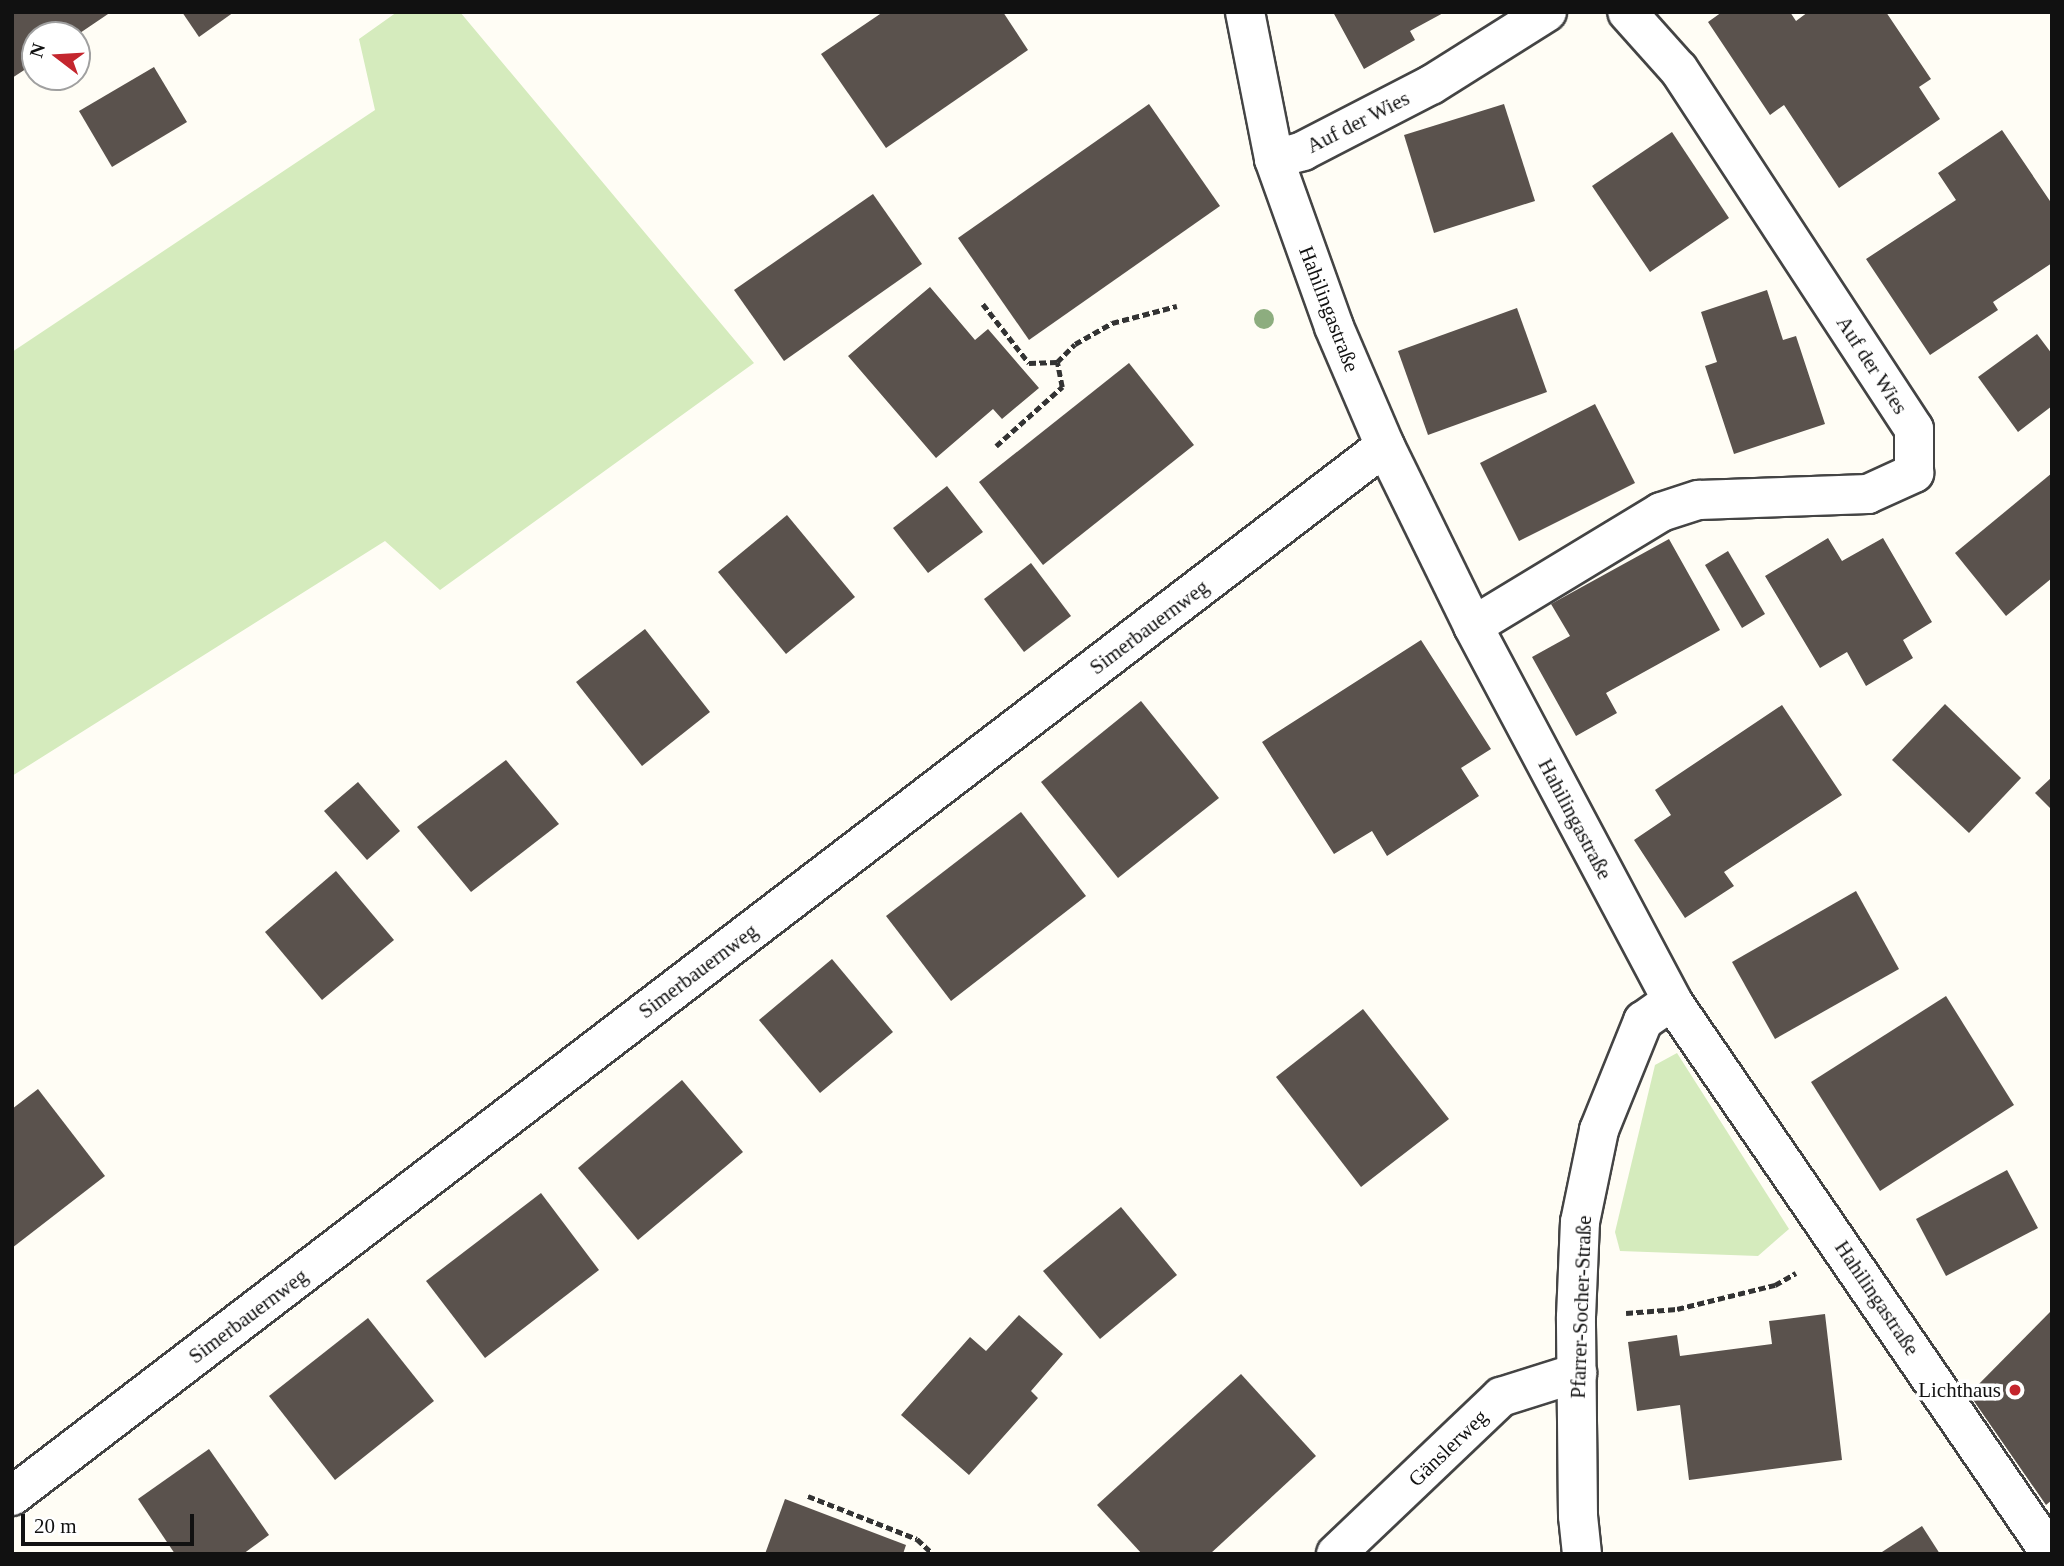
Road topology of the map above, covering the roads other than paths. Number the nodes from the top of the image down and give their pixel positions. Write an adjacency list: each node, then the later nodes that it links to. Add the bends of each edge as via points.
1 (1245, 12): 4 (street, Hahilingastraße)
2 (1547, 12): 4 (street, Auf der Wies, via 1431,85 1303,151)
3 (1627, 12): 6 (street, Auf der Wies, via 1678,69 1914,429 1914,473 1868,494 1699,500 1661,513)
4 (1274, 159): 5 (street, Hahilingastraße, via 1334,327)
5 (1385, 446): 6 (street, Hahilingastraße); 9 (street, Simerbauernweg)
6 (1474, 626): 7 (street, Hahilingastraße)
7 (1672, 1001): 8 (street, Pfarrer-Socher-Straße, via 1643,1021 1599,1130 1580,1222); 12 (street, Hahilingastraße)
8 (1577, 1373): 10 (street, Gänslerweg, via 1501,1397); 11 (street, Pfarrer-Socher-Straße)
9 (12, 1496)
10 (1336, 1554)
11 (1582, 1554)
12 (2050, 1554)

